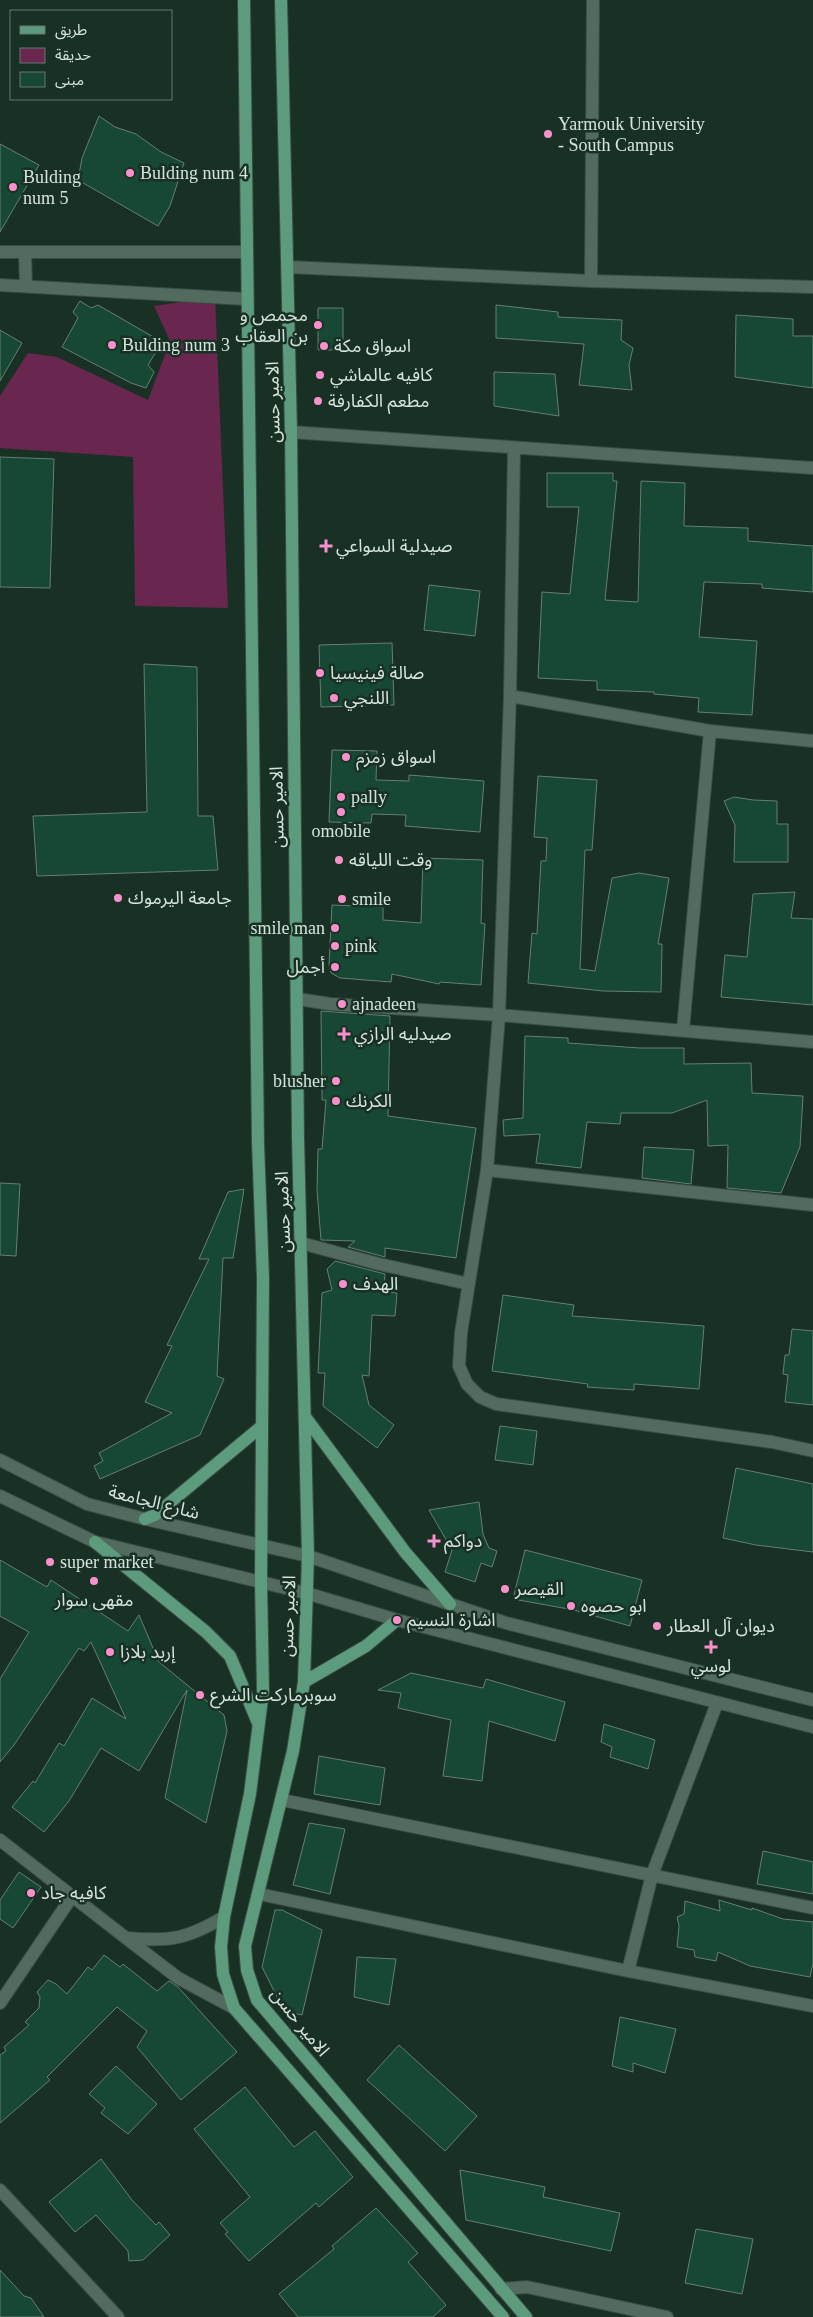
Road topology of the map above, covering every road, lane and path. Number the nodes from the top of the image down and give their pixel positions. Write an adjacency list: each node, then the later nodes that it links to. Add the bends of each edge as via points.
1 (244, 0): 5 (main road, الامير حسن)
2 (281, 0): 7 (main road, الامير حسن)
3 (593, 0): 8 (street)
4 (0, 252): 6 (street)
5 (246, 252): 6 (street); 12 (main road, الامير حسن)
6 (26, 253): 10 (street)
7 (288, 267): 8 (street); 13 (main road, الامير حسن)
8 (591, 281): 11 (street)
9 (0, 285): 10 (street)
10 (26, 286): 12 (street)
11 (813, 287)
12 (246, 299): 28 (main road, الامير حسن, via 258,1143 263,1278)
13 (291, 432): 14 (street); 19 (main road, الامير حسن)
14 (514, 448): 15 (street); 16 (street)
15 (813, 468)
16 (510, 696): 17 (street); 20 (street)
17 (710, 731): 18 (street); 21 (street)
18 (813, 740)
19 (298, 1000): 20 (street); 25 (main road, الامير حسن)
20 (499, 1015): 21 (street); 23 (street)
21 (683, 1030): 22 (street)
22 (813, 1042)
23 (487, 1170): 24 (street); 26 (street)
24 (813, 1205)
25 (301, 1243): 26 (street); 27 (main road, الامير حسن)
26 (469, 1284): 29 (street, via 459,1366 467,1384 480,1397 496,1404 772,1442)
27 (306, 1418): 35 (main road, الامير حسن); 38 (main road, via 404,1552)
28 (262, 1426): 32 (main road, via 155,1515); 34 (main road, الامير حسن)
29 (813, 1451)
30 (0, 1460): 32 (street, شارع الجامعة, via 88,1504)
31 (0, 1496): 33 (street)
32 (145, 1519): 34 (street, شارع الجامعة)
33 (95, 1542): 36 (street); 43 (main road, via 206,1632 230,1656)
34 (262, 1544): 35 (street, شارع الجامعة); 36 (main road, الامير حسن)
35 (308, 1556): 37 (main road, الامير حسن); 38 (street, شارع الجامعة)
36 (261, 1582): 37 (street); 43 (main road, الامير حسن, via 263,1691)
37 (306, 1594): 39 (street); 40 (main road, الامير حسن)
38 (450, 1604): 41 (street, شارع الجامعة, via 523,1628)
39 (397, 1620): 40 (main road, via 366,1646); 42 (street)
40 (304, 1682): 45 (main road, الامير حسن)
41 (813, 1700)
42 (717, 1703): 44 (street); 47 (street)
43 (260, 1727): 51 (main road, الامير حسن, via 250,1794)
44 (813, 1727)
45 (282, 1800): 47 (street); 48 (main road, الامير حسن)
46 (0, 1840): 49 (street)
47 (652, 1875): 50 (street); 53 (street)
48 (259, 1894): 53 (street); 58 (main road, الامير حسن, via 245,1946 247,1970 257,2000)
49 (73, 1895): 52 (street); 54 (street)
50 (813, 1908)
51 (224, 1916): 52 (street, via 201,1931 159,1941); 56 (main road, الامير حسن, via 221,1962)
52 (126, 1938): 56 (street, via 178,1978)
53 (628, 1971): 55 (street)
54 (0, 2003)
55 (813, 2006)
56 (234, 2008): 60 (main road, الامير حسن)
57 (0, 2190): 59 (street)
58 (501, 2289): 61 (main road, الامير حسن); 62 (street, via 527,2287)
59 (118, 2317)
60 (503, 2317)
61 (526, 2317)
62 (667, 2317)

